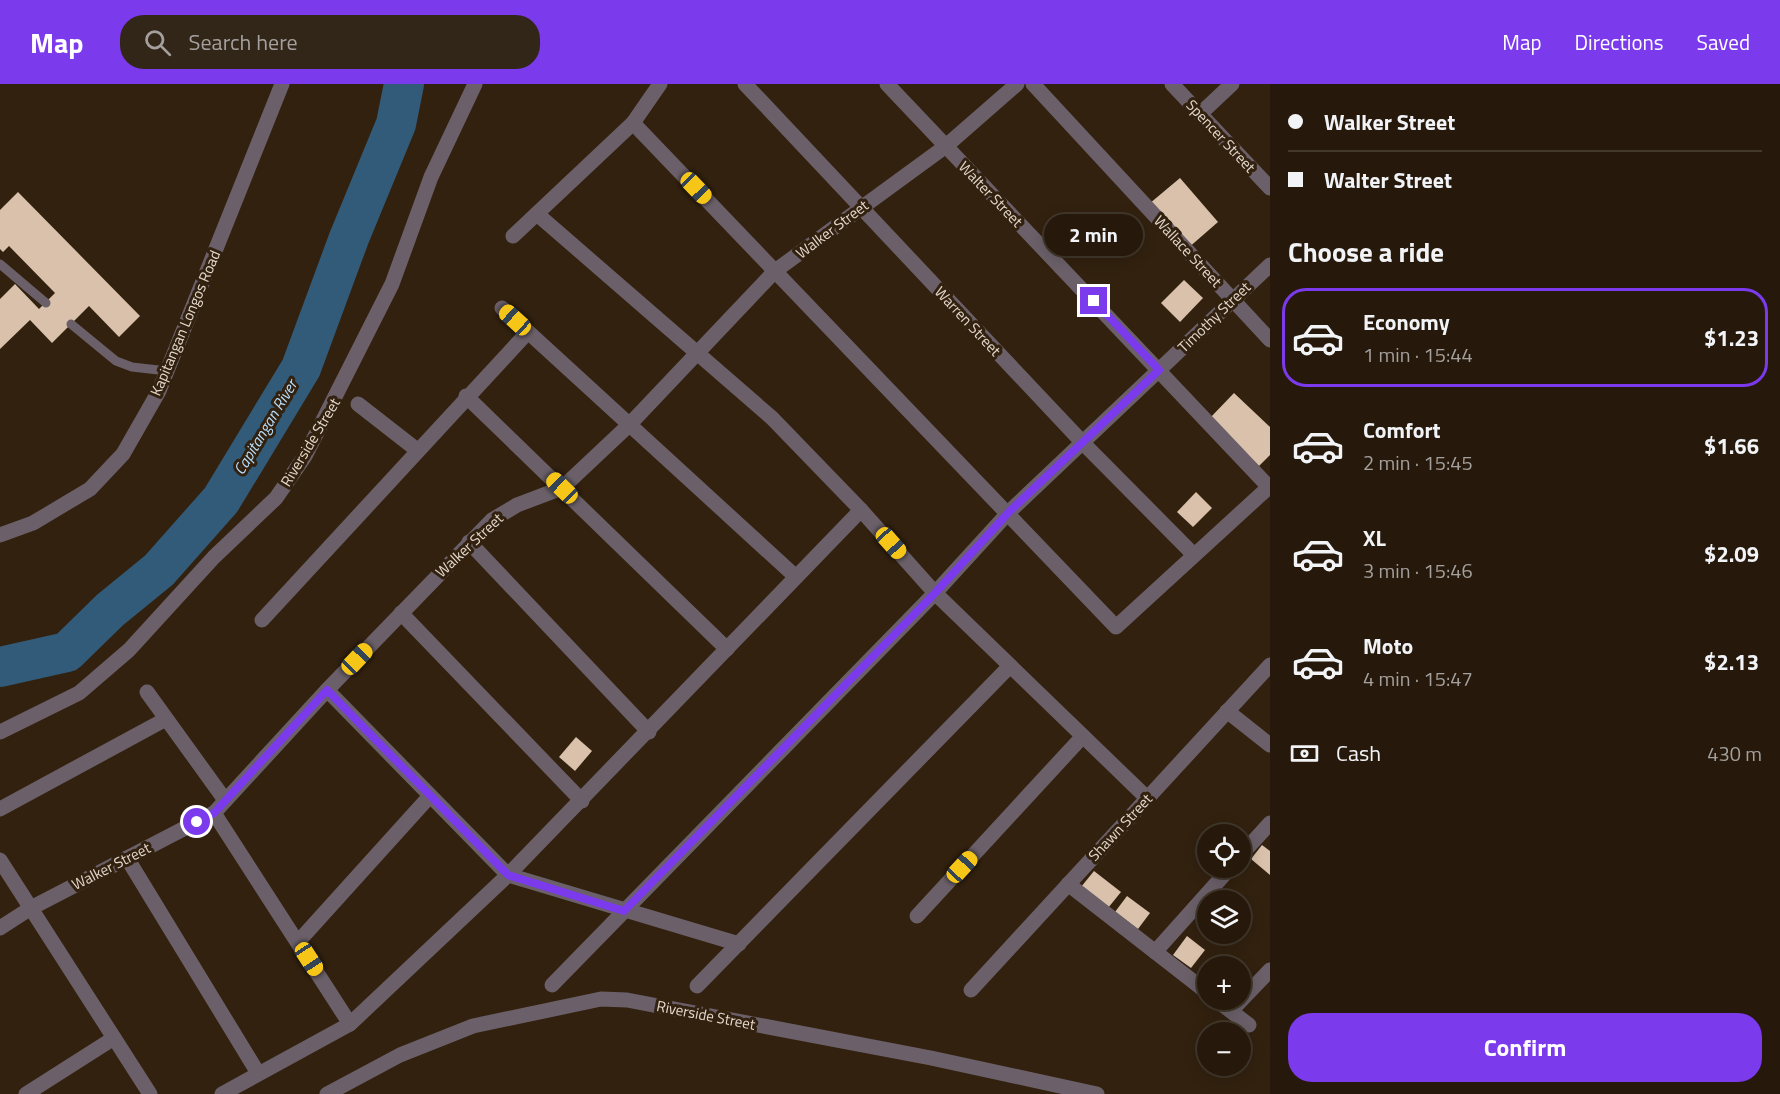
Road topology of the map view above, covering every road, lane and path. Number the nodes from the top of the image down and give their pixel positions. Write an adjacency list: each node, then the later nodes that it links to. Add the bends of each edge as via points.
1 (282, 84): 28 (street, Kapitangan Longos Road)
2 (475, 84): 52 (street, Riverside Street, via 431,177 387,295 305,456 276,498 214,556 129,650 80,693)
3 (660, 84): 11 (street)
4 (745, 84): 14 (street, Warren Street)
5 (887, 84): 12 (street, Walter Street)
6 (1017, 84): 12 (street, Walker Street)
7 (1033, 84): 20 (street, Wallace Street)
8 (1172, 84): 10 (street, Spencer Street)
9 (1232, 84): 10 (street)
10 (1200, 114): 13 (street, Spencer Street)
11 (633, 123): 15 (street); 19 (street)
12 (946, 146): 14 (street, Walker Street); 27 (street, Walter Street)
13 (1270, 188)
14 (861, 206): 19 (street, Walker Street); 32 (street, Warren Street)
15 (537, 214): 16 (street); 26 (street)
16 (513, 236)
17 (0, 264): 21 (lane)
18 (1270, 265): 20 (street, Timothy Street)
19 (775, 271): 26 (street, Walker Street); 37 (street)
20 (1233, 299): 25 (street, Wallace Street); 27 (street, Timothy Street)
21 (46, 303)
22 (502, 308): 24 (street)
23 (71, 324): 28 (lane, via 116,361)
24 (528, 332): 29 (street); 31 (street)
25 (1270, 340)
26 (698, 352): 31 (street, Walker Street); 36 (street, via 772,418)
27 (1159, 370): 32 (street, Timothy Street); 34 (street, Walter Street)
28 (167, 371): 38 (street, Kapitangan Longos Road, via 123,454 90,489 33,522)
29 (466, 396): 33 (street); 35 (street)
30 (358, 404): 33 (street)
31 (629, 425): 35 (street, Walker Street); 41 (street)
32 (1083, 443): 37 (street, Timothy Street); 40 (street, Warren Street)
33 (417, 450): 44 (street)
34 (1270, 486): 40 (street)
35 (562, 488): 39 (street, Walker Street, via 502,513); 45 (street)
36 (861, 510): 41 (street); 42 (street)
37 (1009, 512): 40 (street, via 1116,627); 42 (street, Timothy Street)
38 (0, 535)
39 (469, 542): 43 (street, Walker Street); 53 (street)
40 (1194, 555)
41 (796, 577): 45 (street)
42 (935, 593): 47 (street); 70 (street, Timothy Street)
43 (401, 613): 48 (street, Walker Street); 59 (street)
44 (262, 620)
45 (727, 649): 53 (street)
46 (1270, 665): 50 (street, Shawn Street)
47 (1010, 666): 54 (street); 74 (street)
48 (327, 690): 56 (street); 58 (street, Walker Street)
49 (147, 692): 51 (street)
50 (1227, 711): 55 (street); 57 (street, Shawn Street)
51 (166, 719): 58 (street); 60 (street)
52 (0, 732)
53 (649, 732): 59 (street)
54 (1083, 736): 57 (street); 71 (street)
55 (1270, 745)
56 (429, 796): 66 (street); 73 (street)
57 (1147, 798): 68 (street, Shawn Street)
58 (225, 800): 61 (street, Walker Street)
59 (582, 801): 66 (street)
60 (0, 808)
61 (214, 813): 64 (street, Walker Street); 73 (street)
62 (1270, 823): 63 (street)
63 (1251, 844)
64 (127, 858): 69 (street, Walker Street); 85 (street)
65 (0, 860): 69 (street)
66 (508, 875): 70 (street); 83 (street)
67 (1221, 878): 75 (street)
68 (1068, 884): 75 (street); 80 (street, Shawn Street)
69 (31, 908): 72 (street, Walker Street); 84 (street)
70 (624, 911): 74 (street); 78 (street, Timothy Street)
71 (917, 916)
72 (0, 928)
73 (298, 942): 83 (street)
74 (738, 944): 79 (street)
75 (1155, 952): 77 (street)
76 (1270, 970): 81 (street)
77 (1197, 984)
78 (552, 985)
79 (697, 986)
80 (971, 990)
81 (1231, 1011): 82 (street)
82 (1245, 1022)
83 (350, 1024): 85 (street)
84 (114, 1038): 86 (street); 87 (street)
85 (258, 1073): 88 (street)
86 (26, 1094)
87 (150, 1094)
88 (222, 1094)
89 (327, 1094): 90 (street, Riverside Street, via 400,1055 473,1026 601,999 627,1000 920,1056)
90 (1097, 1094)

